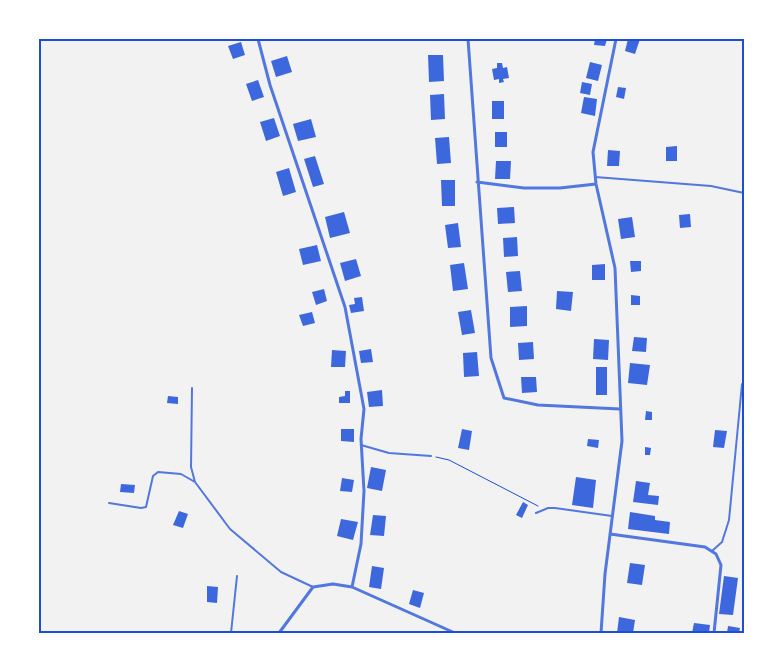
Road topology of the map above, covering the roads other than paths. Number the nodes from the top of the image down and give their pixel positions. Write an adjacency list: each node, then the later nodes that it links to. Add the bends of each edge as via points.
1 (258, 39): 11 (street, via 270,85 345,307 364,409)
2 (468, 39): 5 (street)
3 (616, 39): 4 (street, via 593,152)
4 (595, 177): 6 (street); 7 (lane, via 711,186)
5 (477, 182): 6 (street, via 524,188); 10 (street, via 491,358 504,398 538,405)
6 (596, 184): 10 (street, via 615,268)
7 (744, 193)
8 (744, 384): 18 (lane, via 729,520 722,542)
9 (192, 388): 13 (lane, via 191,467)
10 (620, 409): 16 (street, via 622,441)
11 (361, 444): 12 (lane, via 389,453); 21 (street, via 364,491 361,544)
12 (431, 456)
13 (195, 482): 14 (lane, via 181,474 158,472 153,476 146,507); 20 (lane, via 230,529 281,572)
14 (109, 503)
15 (536, 513): 16 (lane, via 548,508)
16 (612, 516): 17 (street)
17 (610, 534): 18 (street, via 705,547); 25 (street)
18 (712, 551): 26 (street, via 721,566)
19 (237, 576): 22 (lane)
20 (313, 586): 21 (street, via 333,584); 23 (street)
21 (352, 587): 24 (street)
22 (231, 633)
23 (279, 633)
24 (455, 633)
25 (601, 633)
26 (714, 633)

